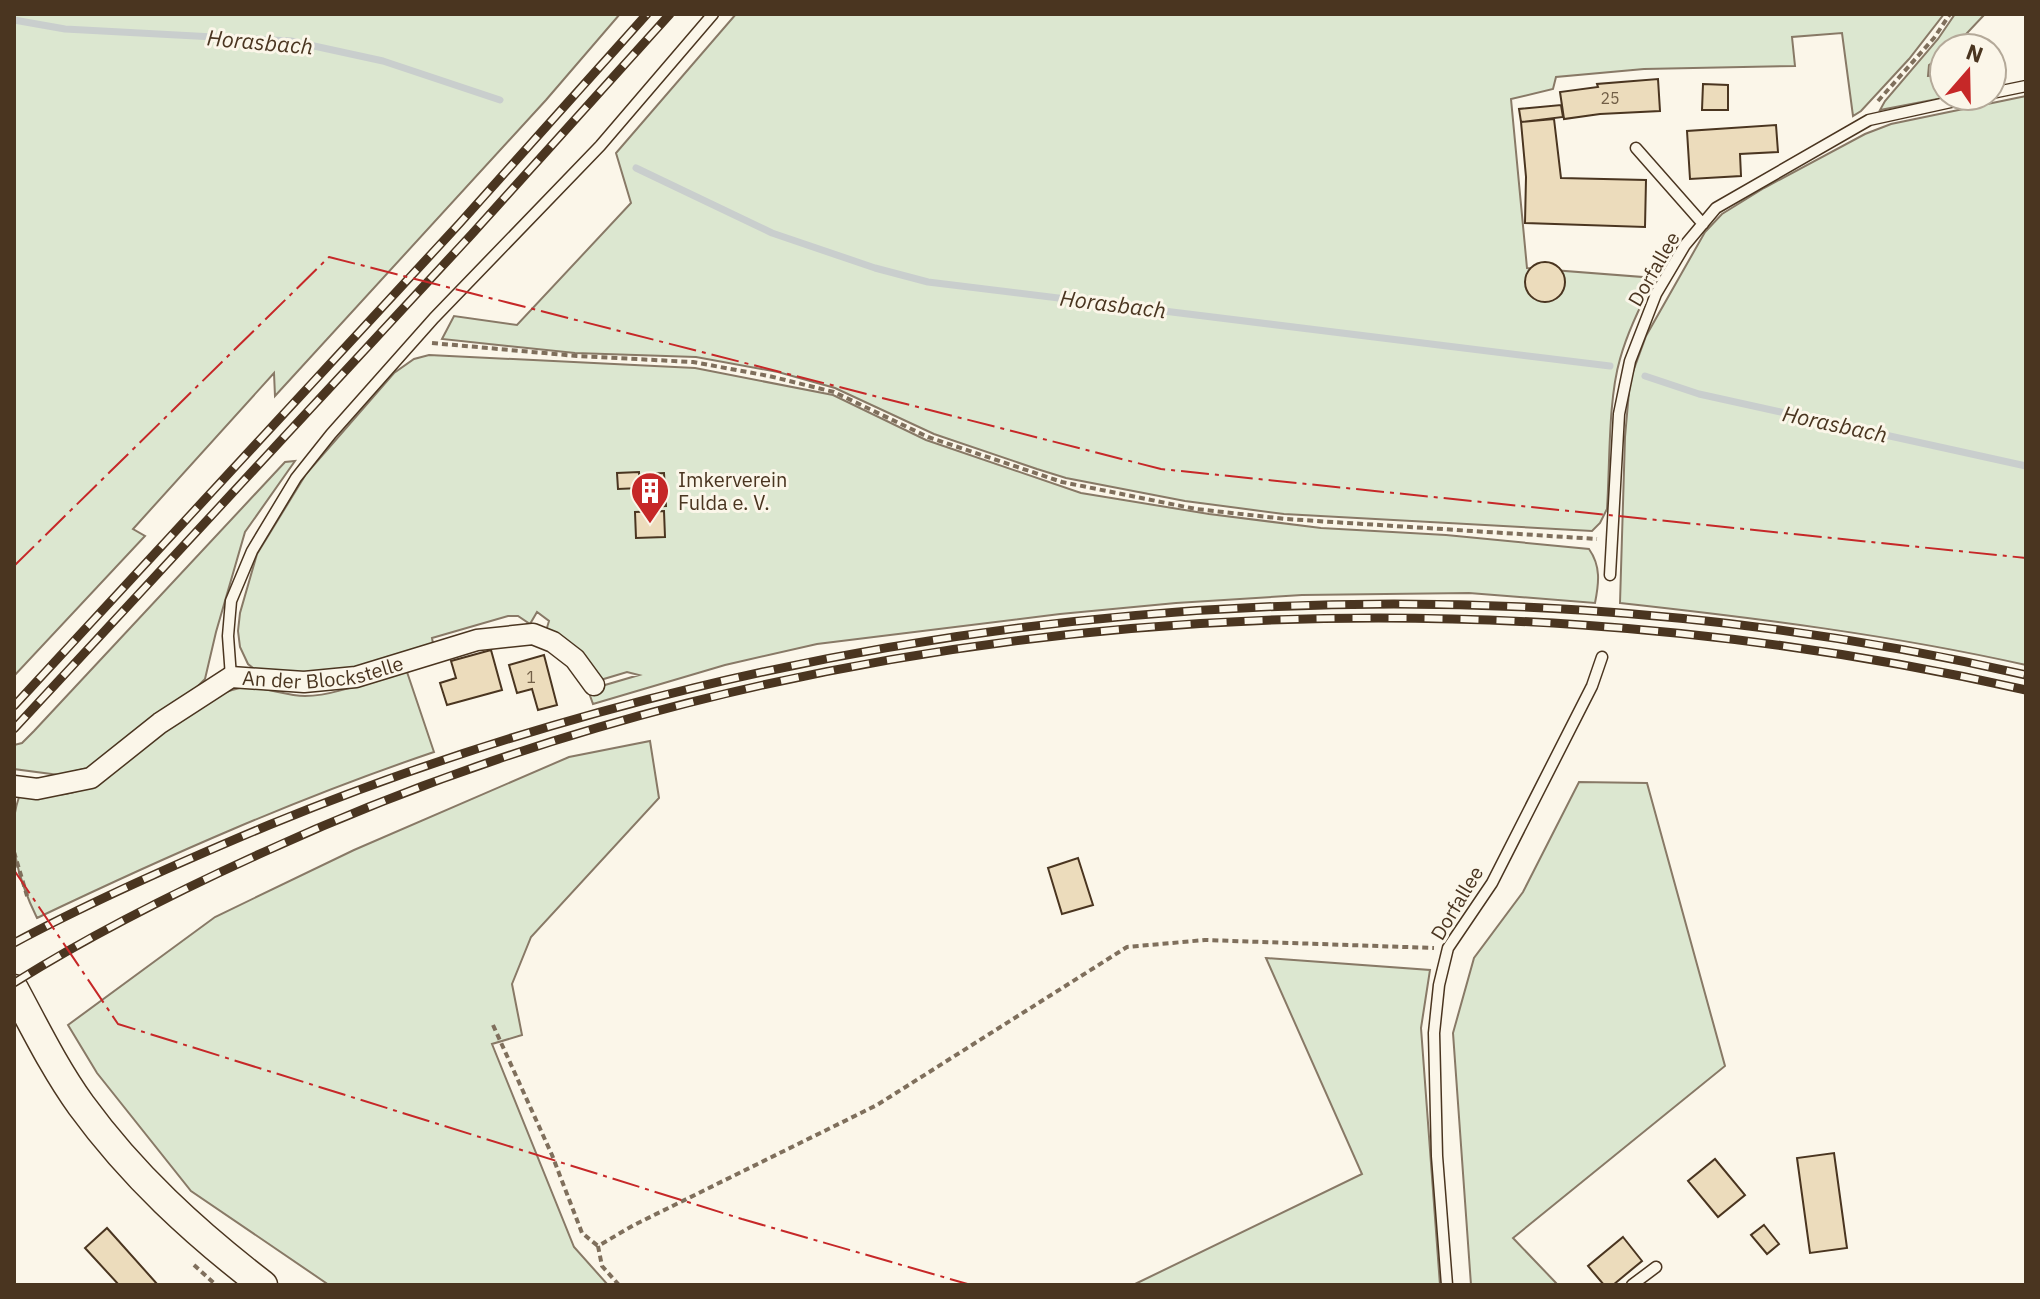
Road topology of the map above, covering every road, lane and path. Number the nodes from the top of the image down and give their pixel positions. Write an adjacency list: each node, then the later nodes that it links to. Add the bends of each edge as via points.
1 (713, 14): 7 (lane, via 600,146)
2 (1950, 14): 4 (path, via 1879,99)
3 (1928, 107): 4 (lane, Dorfallee)
4 (1869, 120): 6 (lane, Dorfallee, via 1716,208)
5 (1636, 148): 6 (lane)
6 (1703, 224): 8 (lane, Dorfallee, via 1656,294 1630,361 1619,414)
7 (415, 341): 8 (path, via 693,362 769,376 834,392 928,437 1062,482 1196,509); 11 (lane, via 296,478 252,551 231,601)
8 (1611, 540): 9 (lane, Dorfallee)
9 (1610, 575)
10 (1602, 657): 16 (lane, Dorfallee, via 1492,883)
11 (231, 677): 12 (street, An der Blockstelle, via 304,682 356,677 477,640 533,634 575,659); 13 (street, An der Blockstelle, via 160,723 91,778 37,789)
12 (594, 685)
13 (14, 786)
14 (14, 852): 15 (path)
15 (28, 899)
16 (1448, 948): 19 (path, via 1205,940 1127,947 877,1105); 23 (lane, Dorfallee, via 1434,1033)
17 (14, 989): 21 (main road, via 80,1104 119,1153 195,1231)
18 (493, 1025): 19 (path, via 582,1233)
19 (598, 1246): 22 (path, via 602,1266)
20 (1656, 1267): 24 (lane)
21 (263, 1285)
22 (619, 1285)
23 (1447, 1285)
24 (1632, 1285)

